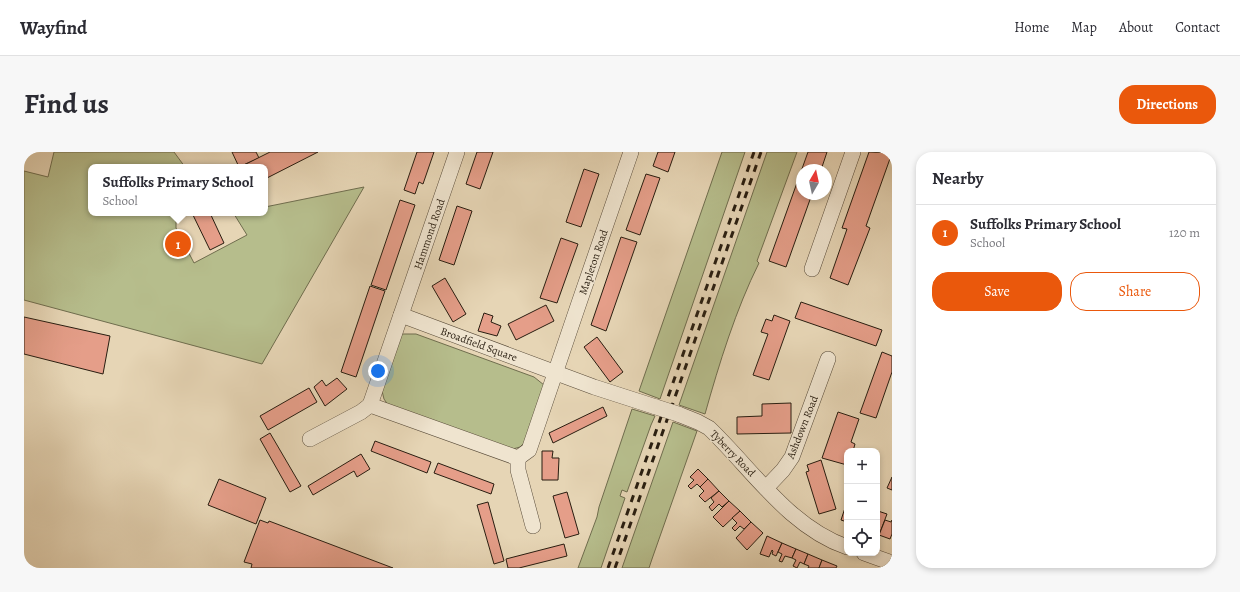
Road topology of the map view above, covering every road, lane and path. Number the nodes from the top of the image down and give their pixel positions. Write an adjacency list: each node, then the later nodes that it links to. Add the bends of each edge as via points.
1 (457, 152): 5 (street, Hammond Road)
2 (632, 152): 7 (street, Mapleton Road)
3 (854, 152): 4 (street)
4 (812, 270)
5 (400, 315): 7 (street, Broadfield Square); 8 (street)
6 (828, 359): 11 (street, Ashdown Road, via 792,457)
7 (556, 373): 10 (street, via 529,450); 11 (street, Tyberry Road, bridge, via 678,414 709,428)
8 (370, 405): 9 (street); 10 (street)
9 (310, 439)
10 (518, 458): 12 (street, via 518,470)
11 (766, 488): 13 (street, Tyberry Road, via 804,525)
12 (533, 526)
13 (844, 546)
14 (873, 556): 15 (street)
15 (892, 562)

